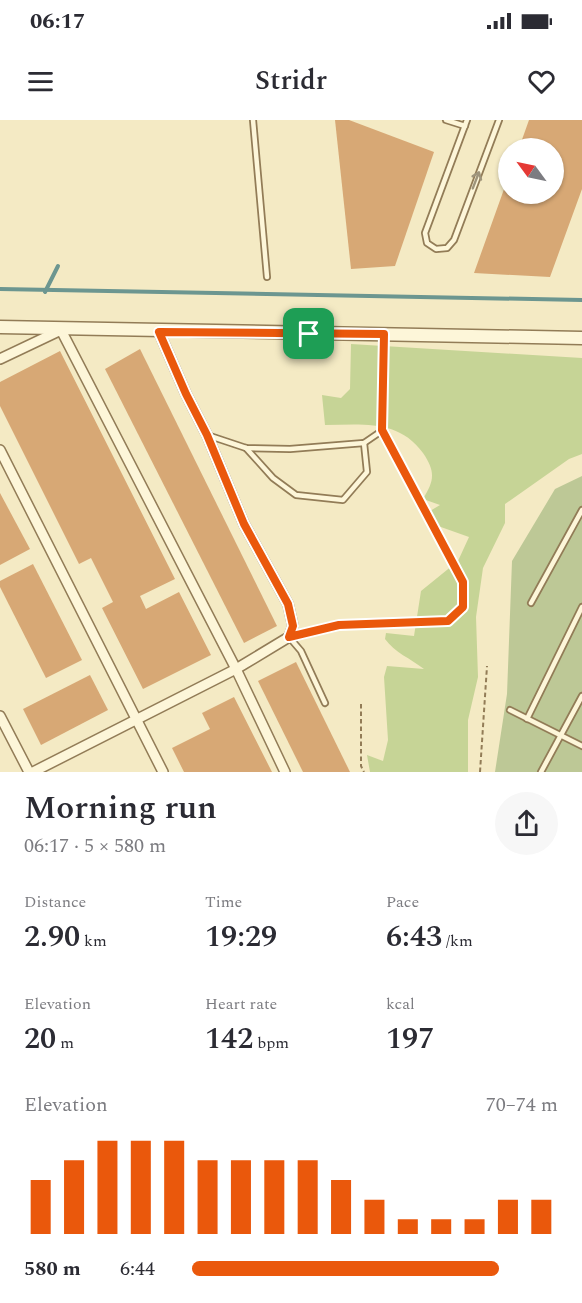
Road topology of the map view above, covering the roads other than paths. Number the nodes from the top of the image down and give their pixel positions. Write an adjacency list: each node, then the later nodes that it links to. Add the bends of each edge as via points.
1 (253, 120): 6 (lane)
2 (446, 120): 5 (lane)
3 (467, 120): 5 (lane)
4 (499, 120): 5 (lane, one-way to 4, via 425,233 427,243 436,249 447,248 454,240)
5 (465, 126)
6 (267, 277)
7 (0, 327): 8 (street)
8 (61, 330): 9 (street); 12 (street); 22 (street)
9 (159, 332): 10 (street); 14 (street)
10 (384, 334): 11 (street); 13 (lane)
11 (582, 338)
12 (0, 359)
13 (382, 430): 15 (lane); 21 (lane, via 463,582 463,607 448,621 339,625)
14 (207, 435): 16 (lane); 21 (street, via 244,524 288,604 293,626)
15 (364, 443): 16 (lane); 16 (lane, via 367,472 343,500 296,495 273,478)
16 (246, 448)
17 (0, 450): 27 (street)
18 (582, 510): 19 (lane)
19 (531, 603)
20 (582, 607): 28 (lane)
21 (289, 637): 22 (street); 24 (lane, via 301,651)
22 (236, 669): 27 (street); 33 (street)
23 (582, 696): 29 (lane)
24 (325, 703)
25 (510, 710): 28 (lane)
26 (0, 716): 31 (street)
27 (136, 718): 31 (street); 32 (street)
28 (527, 719): 29 (lane)
29 (560, 736): 30 (lane); 34 (lane)
30 (582, 746)
31 (31, 772)
32 (163, 772)
33 (285, 772)
34 (541, 772)

